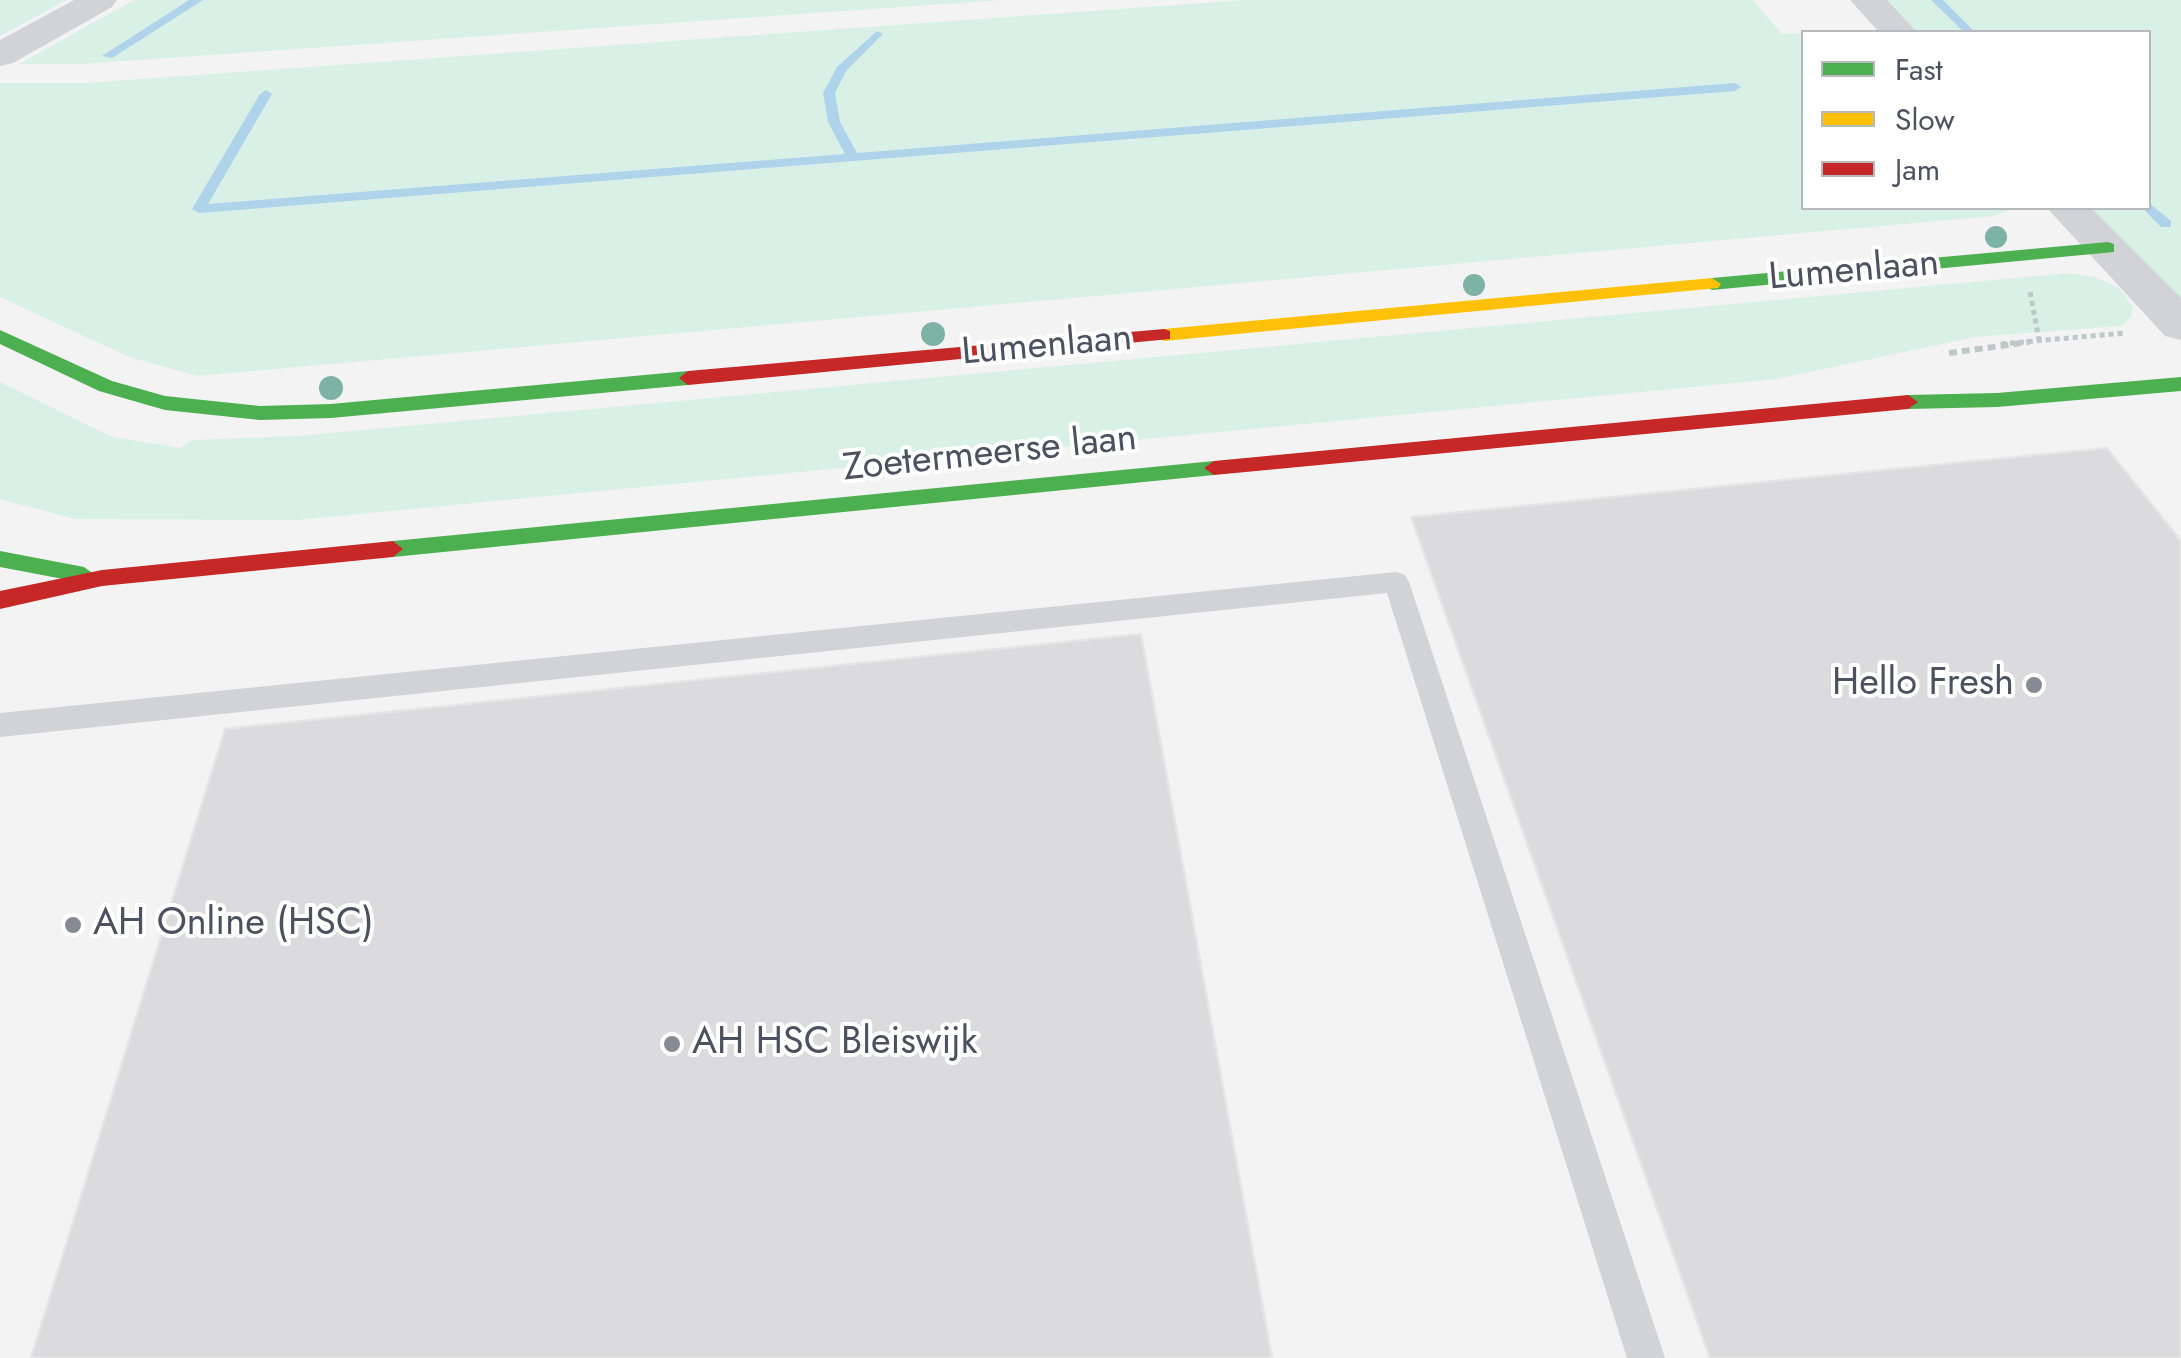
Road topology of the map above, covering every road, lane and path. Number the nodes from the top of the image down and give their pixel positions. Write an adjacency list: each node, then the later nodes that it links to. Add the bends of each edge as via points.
1 (100, 0): 4 (street)
2 (1868, 0): 3 (street)
3 (1897, 30)
4 (0, 55)
5 (2070, 210): 6 (street)
6 (2108, 248): 7 (street); 8 (street, Lumenlaan, via 313,412 228,412 136,396)
7 (2181, 325)
8 (0, 336)
9 (1966, 378): 11 (street, Zoetermeerse laan)
10 (2181, 384): 11 (street, Zoetermeerse laan)
11 (1885, 402): 13 (street, Zoetermeerse laan)
12 (0, 559): 13 (street, Zoetermeerse laan)
13 (102, 578): 14 (street, Zoetermeerse laan)
14 (0, 600)
15 (0, 725): 16 (lane, via 1396,582)
16 (1646, 1358)

